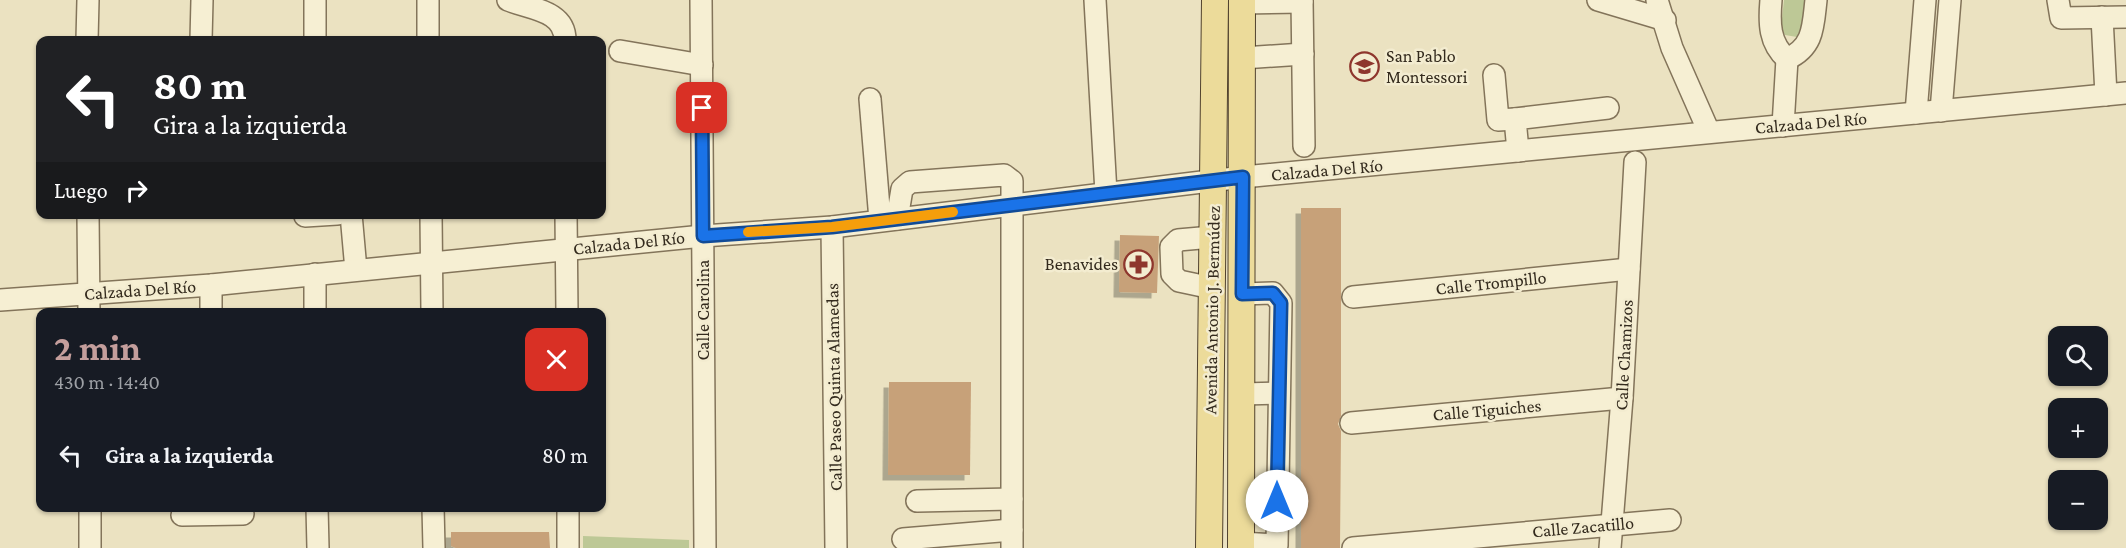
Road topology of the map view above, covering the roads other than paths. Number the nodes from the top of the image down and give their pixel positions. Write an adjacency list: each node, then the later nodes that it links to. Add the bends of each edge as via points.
1 (88, 0): 20 (street)
2 (202, 0): 21 (street)
3 (315, 0): 22 (street)
4 (428, 0): 23 (street)
5 (508, 0): 24 (street, via 552,15 561,23)
6 (701, 0): 29 (street, Calle Carolina)
7 (1095, 0): 44 (street)
8 (1215, 0): 43 (main road, Avenida Antonio J. Bermúdez)
9 (1598, 0): 17 (street)
10 (1771, 0): 28 (street, via 1770,33)
11 (1816, 0): 28 (street, via 1810,40)
12 (1925, 0): 35 (street)
13 (1950, 0): 34 (street)
14 (2058, 0): 18 (street, via 2061,18)
15 (1242, 1): 16 (street); 27 (main road, Avenida Antonio J. Bermúdez)
16 (1302, 1): 26 (street)
17 (1661, 10): 38 (street, via 1672,48)
18 (2102, 17): 19 (street); 31 (street)
19 (2126, 17)
20 (87, 36)
21 (201, 36)
22 (315, 36)
23 (428, 36)
24 (565, 36)
25 (620, 51): 29 (street)
26 (1303, 54): 27 (street); 39 (street)
27 (1243, 58): 42 (main road, Avenida Antonio J. Bermúdez)
28 (1787, 59): 37 (street)
29 (702, 65): 52 (street, Calle Carolina)
30 (1494, 75): 36 (street, via 1498,120)
31 (2116, 94): 34 (street, Calzada Del Río)
32 (870, 99): 50 (street)
33 (1608, 108): 36 (street)
34 (1941, 111): 35 (street, Calzada Del Río)
35 (1916, 113): 37 (street, Calzada Del Río)
36 (1515, 119): 40 (street)
37 (1783, 126): 38 (street, Calzada Del Río)
38 (1709, 132): 40 (street, Calzada Del Río)
39 (1304, 146)
40 (1518, 151): 42 (street, Calzada Del Río)
41 (1635, 162): 56 (street, Calle Chamizos)
42 (1243, 177): 43 (street, Calzada Del Río); 61 (main road, Avenida Antonio J. Bermúdez)
43 (1214, 181): 44 (street, Calzada Del Río); 53 (main road, Avenida Antonio J. Bermúdez)
44 (1106, 193): 45 (street, Calzada Del Río)
45 (1013, 204): 50 (street, Calzada Del Río); 50 (street, via 1012,181 1004,175 910,182 902,189); 73 (street)
46 (88, 219): 64 (street)
47 (351, 219): 57 (street)
48 (431, 219): 55 (street)
49 (566, 219): 54 (street)
50 (889, 219): 51 (street, Calzada Del Río)
51 (832, 227): 52 (street, Calzada Del Río); 94 (street, Calle Paseo Quinta Alamedas)
52 (703, 236): 54 (street, Calzada Del Río); 93 (street, Calle Carolina)
53 (1212, 237): 60 (main road, Avenida Antonio J. Bermúdez); 60 (street, via 1178,240 1171,247 1172,274 1179,281)
54 (566, 250): 55 (street, Calzada Del Río); 68 (street)
55 (432, 264): 57 (street, Calzada Del Río); 67 (street)
56 (1629, 269): 62 (street, Calle Trompillo); 71 (street, Calle Chamizos)
57 (356, 270): 58 (street, Calzada Del Río)
58 (315, 274): 59 (street, Calzada Del Río); 66 (street)
59 (211, 285): 64 (street, Calzada Del Río); 65 (street)
60 (1212, 288): 95 (main road, Avenida Antonio J. Bermúdez)
61 (1242, 294): 69 (street, via 1273,293 1281,303); 70 (main road, Avenida Antonio J. Bermúdez)
62 (1353, 297)
63 (0, 300): 64 (street, Calzada Del Río)
64 (89, 303)
65 (211, 308)
66 (315, 308)
67 (432, 308)
68 (567, 308)
69 (1278, 393): 70 (street); 88 (street)
70 (1242, 394): 87 (main road, Avenida Antonio J. Bermúdez)
71 (1622, 398): 72 (street, Calle Tiguiches); 84 (street, Calle Chamizos)
72 (1351, 423)
73 (1012, 499): 74 (street); 86 (street)
74 (917, 501)
75 (90, 512): 89 (street)
76 (203, 512): 82 (street)
77 (221, 512): 81 (street)
78 (317, 512): 90 (street)
79 (434, 512): 91 (street)
80 (568, 512): 92 (street)
81 (243, 514)
82 (182, 515)
83 (1670, 520): 84 (street, Calle Zacatillo)
84 (1612, 524): 96 (street, Calle Zacatillo); 97 (street, Calle Chamizos)
85 (903, 539): 86 (street)
86 (1012, 539)
87 (1241, 545): 88 (street)
88 (1277, 546)
89 (90, 548)
90 (318, 548)
91 (434, 548)
92 (568, 548)
93 (705, 548)
94 (836, 548)
95 (1209, 548)
96 (1353, 548)
97 (1610, 548)

